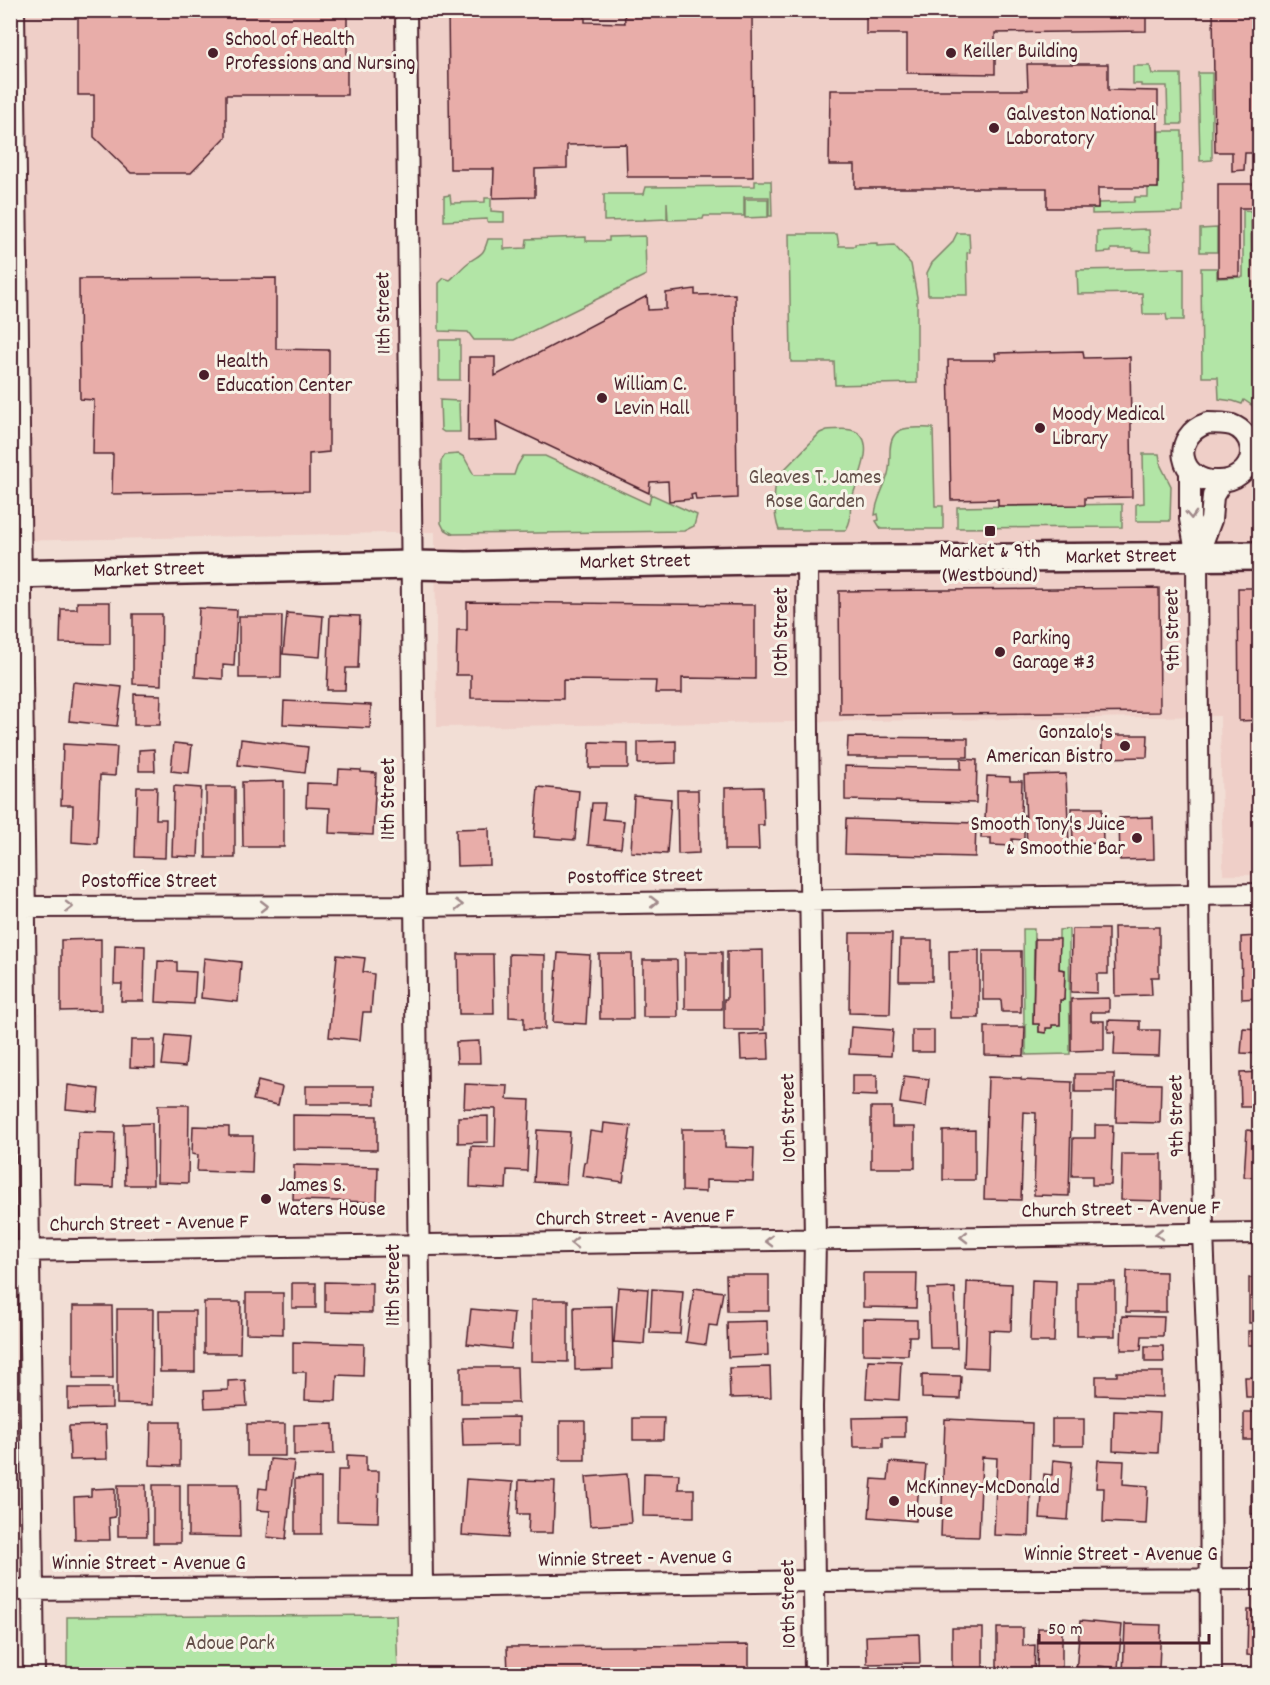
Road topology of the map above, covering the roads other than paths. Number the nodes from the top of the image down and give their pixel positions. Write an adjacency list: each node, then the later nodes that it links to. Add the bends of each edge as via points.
1 (14, 10): 3 (street)
2 (406, 10): 9 (street, 11th Street)
3 (14, 227): 10 (street)
4 (1190, 472): 5 (street, via 1198,478); 5 (street, 9th Street, via 1183,452 1191,432 1208,423 1232,425 1247,437 1251,457 1240,474); 7 (street, 9th Street, one-way to 7, via 1190,519)
5 (1222, 481): 7 (street, 9th Street, via 1213,496 1211,520)
6 (1260, 556): 7 (main road, Market Street)
7 (1197, 557): 8 (main road, Market Street); 12 (street, 9th Street)
8 (807, 560): 9 (main road, Market Street); 13 (street, 10th Street)
9 (412, 565): 10 (main road, Market Street); 14 (street, 11th Street)
10 (15, 574): 15 (street)
11 (1260, 894): 12 (street, Postoffice Street)
12 (1199, 895): 13 (street, Postoffice Street); 16 (street, 9th Street)
13 (811, 900): 14 (street, Postoffice Street, one-way to 13); 18 (street, 10th Street)
14 (416, 906): 15 (street, Postoffice Street, one-way to 14); 19 (street, 11th Street)
15 (18, 907): 20 (street)
16 (1203, 1233): 17 (street, Church Street - Avenue F); 18 (street, Church Street - Avenue F, one-way to 18); 22 (street, 9th Street)
17 (1260, 1233)
18 (815, 1240): 19 (street, Church Street - Avenue F, one-way to 19); 23 (street, 10th Street)
19 (419, 1245): 20 (street, Church Street - Avenue F); 24 (street, 11th Street)
20 (20, 1251): 25 (street)
21 (1260, 1579): 22 (street, Winnie Street - Avenue G)
22 (1211, 1580): 23 (street, Winnie Street - Avenue G); 29 (street, 9th Street)
23 (814, 1581): 24 (street, Winnie Street - Avenue G); 28 (street, 10th Street)
24 (422, 1587): 25 (street, Winnie Street - Avenue G)
25 (33, 1589): 26 (street, Winnie Street - Avenue G); 27 (street)
26 (10, 1590)
27 (34, 1674)
28 (815, 1674)
29 (1212, 1674)

